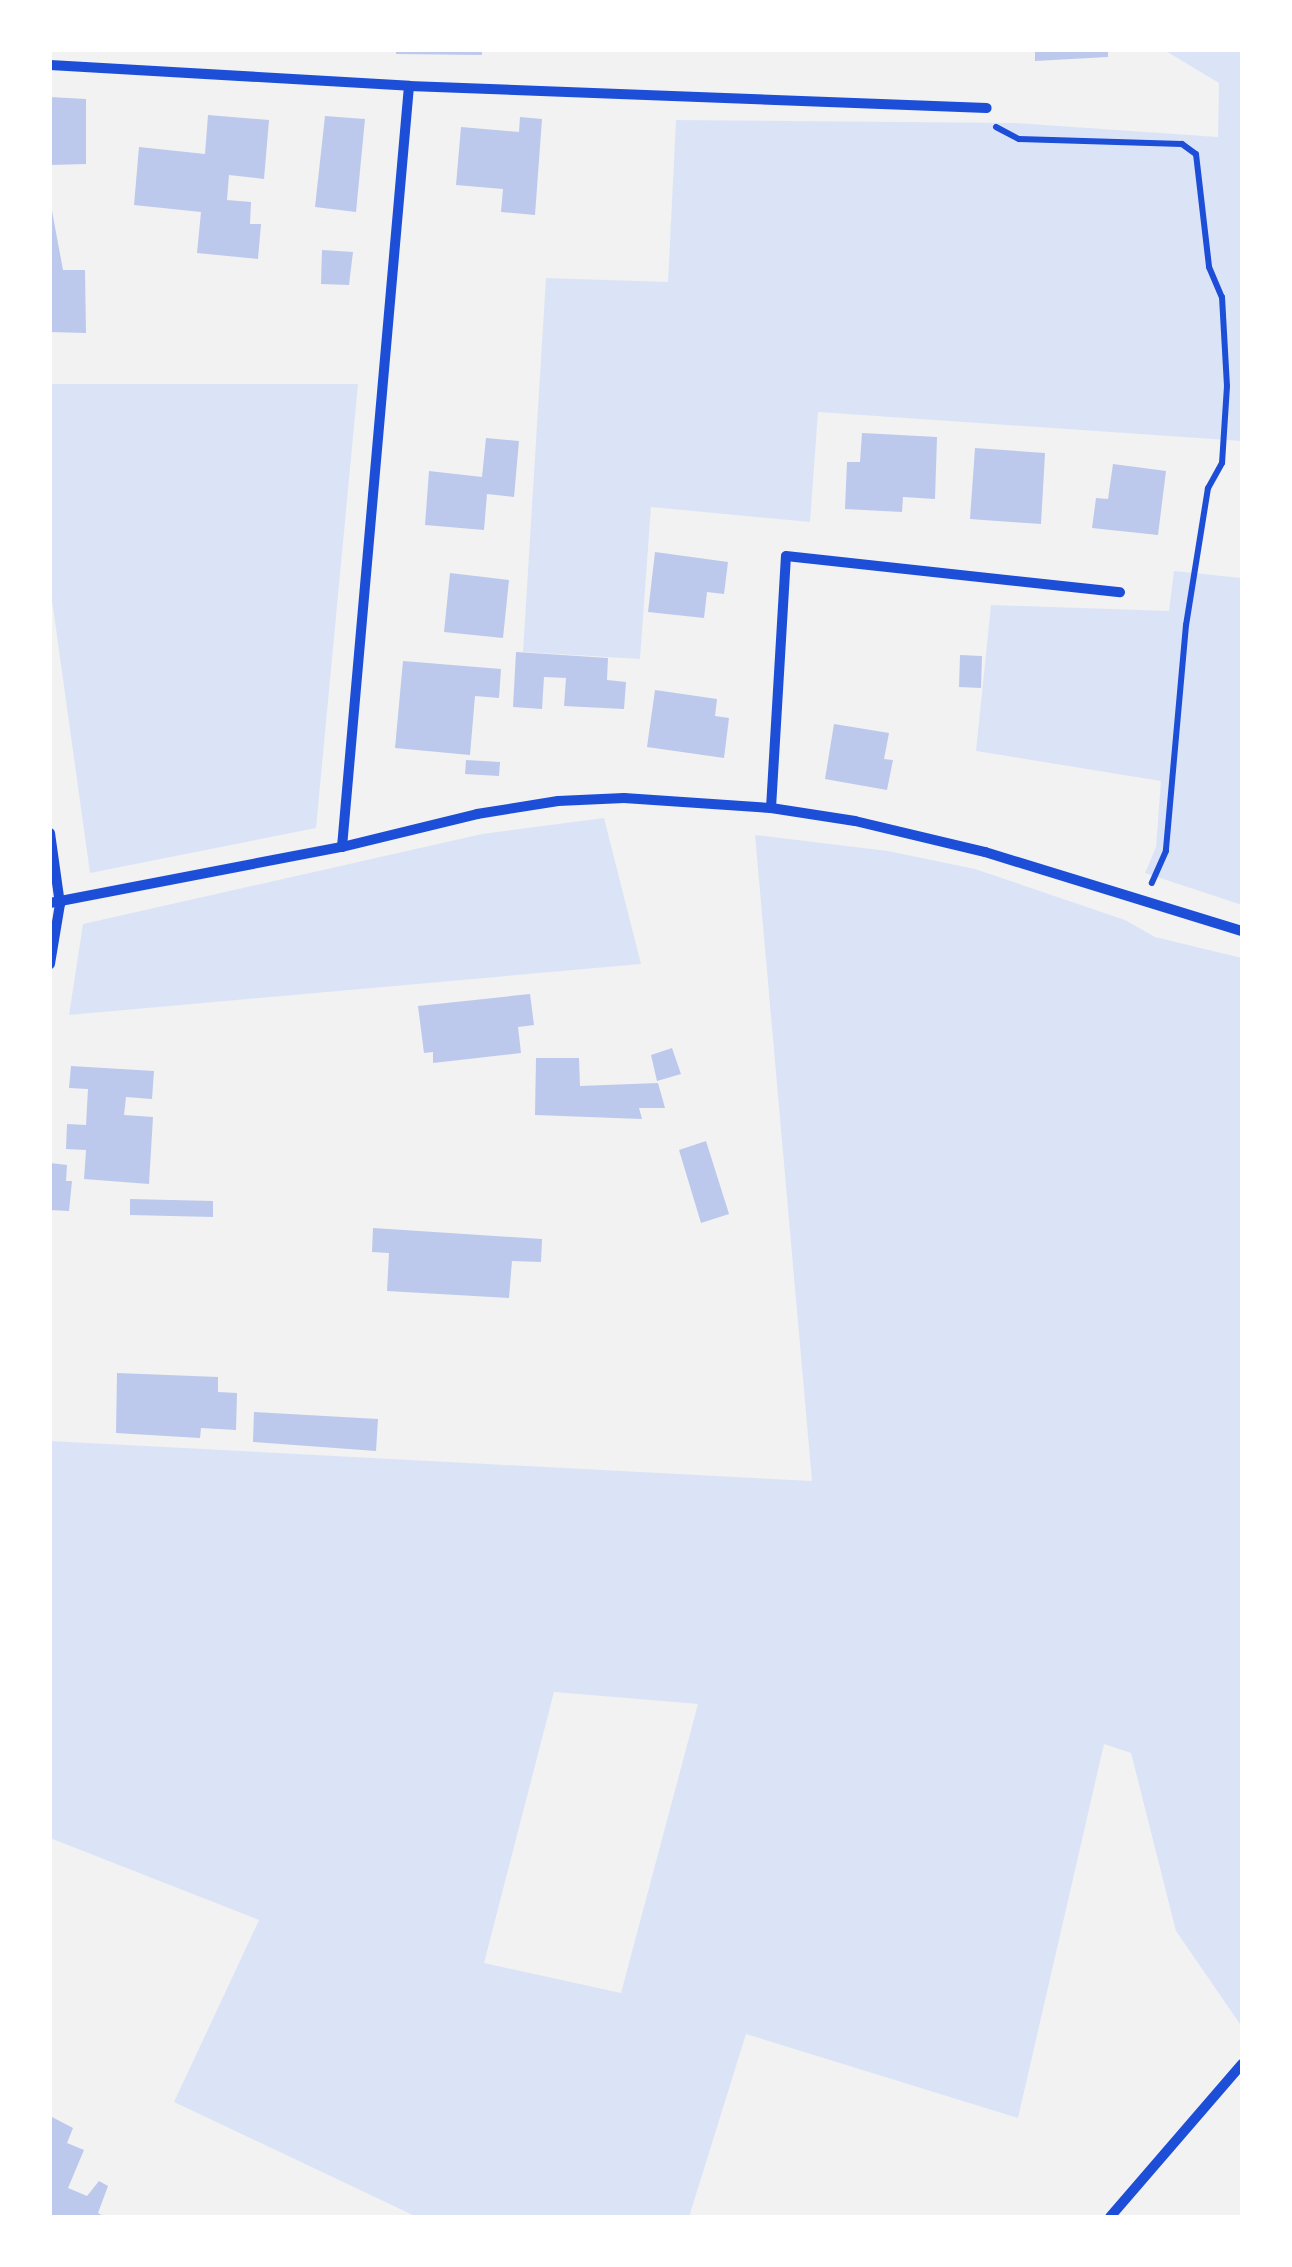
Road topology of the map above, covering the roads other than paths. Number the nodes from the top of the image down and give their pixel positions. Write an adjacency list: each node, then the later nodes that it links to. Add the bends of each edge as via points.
1 (50, 65): 2 (street)
2 (409, 86): 3 (street); 7 (street)
3 (986, 108)
4 (1120, 592): 5 (street, via 786,556)
5 (771, 808): 7 (street, via 558,800); 9 (street, via 985,852)
6 (50, 833): 8 (street)
7 (342, 847): 8 (street)
8 (55, 903): 10 (street)
9 (1242, 931)
10 (50, 964)
11 (1242, 2064): 12 (street)
12 (1110, 2217)

